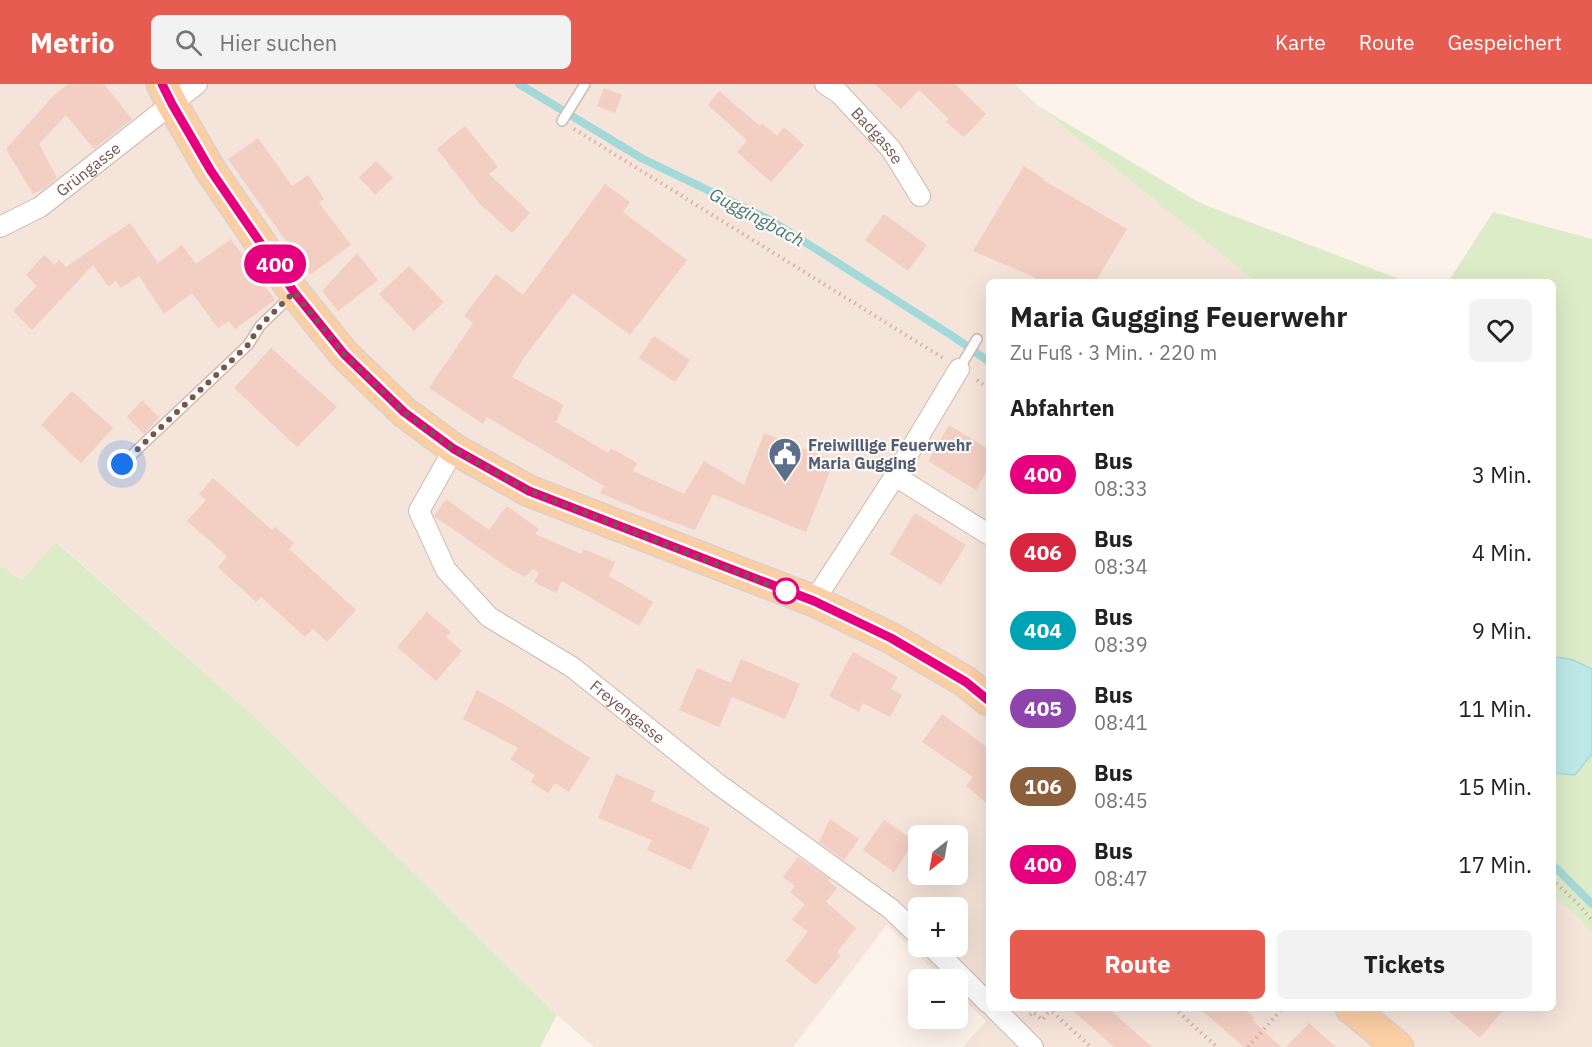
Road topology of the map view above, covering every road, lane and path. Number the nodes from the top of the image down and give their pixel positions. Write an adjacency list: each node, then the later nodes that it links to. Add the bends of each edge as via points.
1 (197, 84): 4 (street, Grüngasse)
2 (585, 84): 5 (lane)
3 (825, 84): 6 (street, Badgasse, via 839,93 891,149)
4 (167, 94): 7 (street, Grüngasse, via 40,207); 8 (main road, via 211,171)
5 (563, 120): 10 (path)
6 (920, 196)
7 (0, 227)
8 (294, 292): 12 (main road, via 344,354 404,412); 13 (lane, via 260,326 248,345)
9 (977, 339): 10 (lane)
10 (959, 369): 11 (path); 14 (street)
11 (986, 387)
12 (454, 449): 16 (main road, via 529,491); 20 (street, Freyengasse, via 420,512 446,570 489,616 572,667 718,784)
13 (122, 464)
14 (895, 476): 15 (street); 16 (street)
15 (986, 533)
16 (814, 601): 17 (main road, via 891,638 966,682)
17 (986, 698)
18 (1556, 883): 19 (path)
19 (1592, 920)
20 (908, 925)
21 (942, 957): 22 (street)
22 (986, 1001)
23 (997, 1011): 28 (street)
24 (1051, 1011): 29 (path)
25 (1177, 1011): 30 (path)
26 (1280, 1011): 31 (path)
27 (1355, 1011): 32 (main road)
28 (1033, 1047)
29 (1091, 1047)
30 (1217, 1047)
31 (1248, 1047)
32 (1398, 1047)

